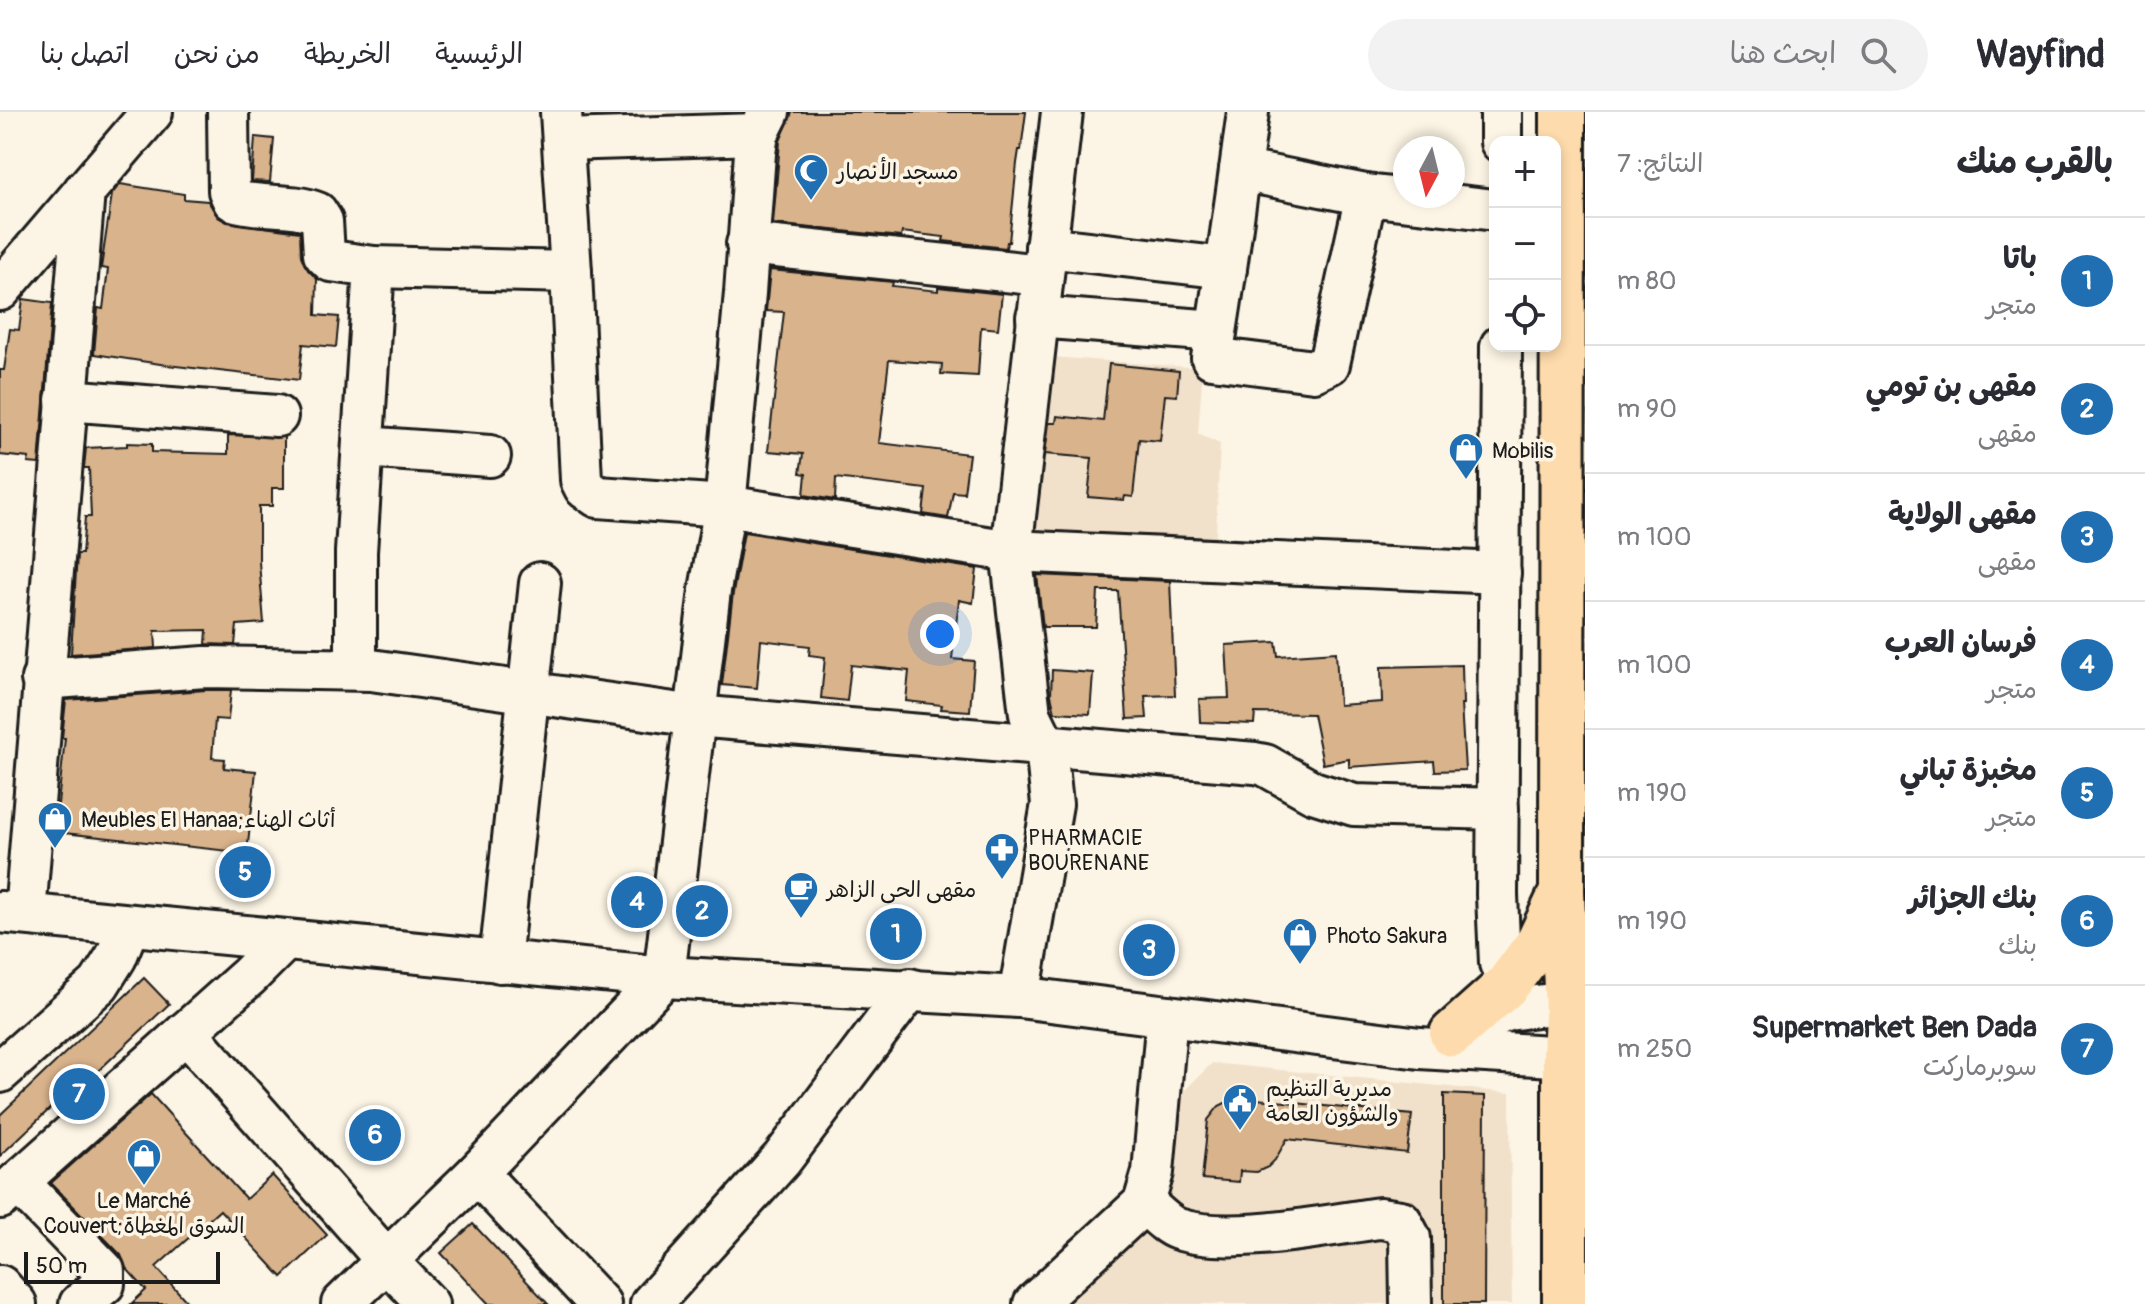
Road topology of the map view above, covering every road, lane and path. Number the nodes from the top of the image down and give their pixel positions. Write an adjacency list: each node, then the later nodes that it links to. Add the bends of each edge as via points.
1 (152, 112): 11 (street)
2 (228, 112): 16 (street, via 233,200 313,211 322,221 324,254 331,261)
3 (1062, 112): 15 (street)
4 (1248, 112): 10 (street)
5 (1501, 112): 9 (street)
6 (1563, 112): 37 (main road)
7 (764, 123): 8 (street); 14 (street)
8 (562, 126): 18 (street)
9 (1501, 136)
10 (1240, 170): 12 (street); 17 (street)
11 (84, 191): 19 (street); 23 (street)
12 (1366, 195): 13 (street); 21 (street, via 1329,364 1314,371 1212,358)
13 (1489, 209)
14 (747, 244): 15 (street); 27 (street)
15 (1044, 261): 17 (street); 20 (street)
16 (374, 267): 18 (street); 25 (street)
17 (1226, 268): 21 (street)
18 (571, 272): 27 (street, via 585,488 598,497)
19 (0, 290)
20 (1037, 317): 21 (street); 28 (street)
21 (1216, 331)
22 (1501, 352): 29 (street)
23 (66, 400): 24 (street); 32 (street)
24 (277, 416)
25 (363, 447): 26 (street); 31 (street)
26 (490, 456)
27 (725, 506): 28 (street); 34 (street)
28 (1011, 551): 29 (street); 35 (street, via 1030,714)
29 (1500, 573): 36 (street)
30 (540, 583): 33 (street)
31 (356, 669): 32 (street, via 205,667); 33 (street)
32 (42, 679): 38 (street)
33 (529, 694): 34 (street); 41 (street)
34 (695, 716): 35 (street); 43 (street)
35 (1046, 747): 36 (street, via 1255,763 1313,792 1354,805); 45 (street, via 1052,804)
36 (1498, 809): 42 (street, via 1500,963)
37 (1562, 892): 42 (main road, via 1538,943); 46 (main road)
38 (12, 913): 39 (street)
39 (129, 925): 40 (street); 51 (street, via 99,984)
40 (284, 941): 41 (street); 48 (street)
41 (500, 962): 43 (street)
42 (1514, 975): 49 (main road, via 1498,996)
43 (664, 977): 44 (street); 52 (street)
44 (910, 989): 45 (street); 62 (street, via 782,1159)
45 (1019, 997): 47 (street)
46 (1576, 1006): 49 (street, via 1508,1010); 50 (main road)
47 (1167, 1016): 49 (street); 54 (street, via 1153,1172)
48 (186, 1032): 53 (street); 55 (street)
49 (1436, 1041): 50 (street)
50 (1575, 1058): 65 (main road)
51 (0, 1072)
52 (477, 1173): 55 (street); 61 (street)
53 (9, 1190): 58 (street, via 104,1271 104,1284)
54 (1144, 1203): 63 (street); 64 (street, via 1175,1228 1197,1234 1236,1236 1380,1218 1401,1221 1410,1238)
55 (388, 1262): 59 (street); 60 (street)
56 (0, 1286): 57 (street)
57 (16, 1304)
58 (80, 1304)
59 (342, 1304)
60 (428, 1304)
61 (600, 1304)
62 (651, 1304)
63 (1034, 1304)
64 (1411, 1304)
65 (1565, 1304)

